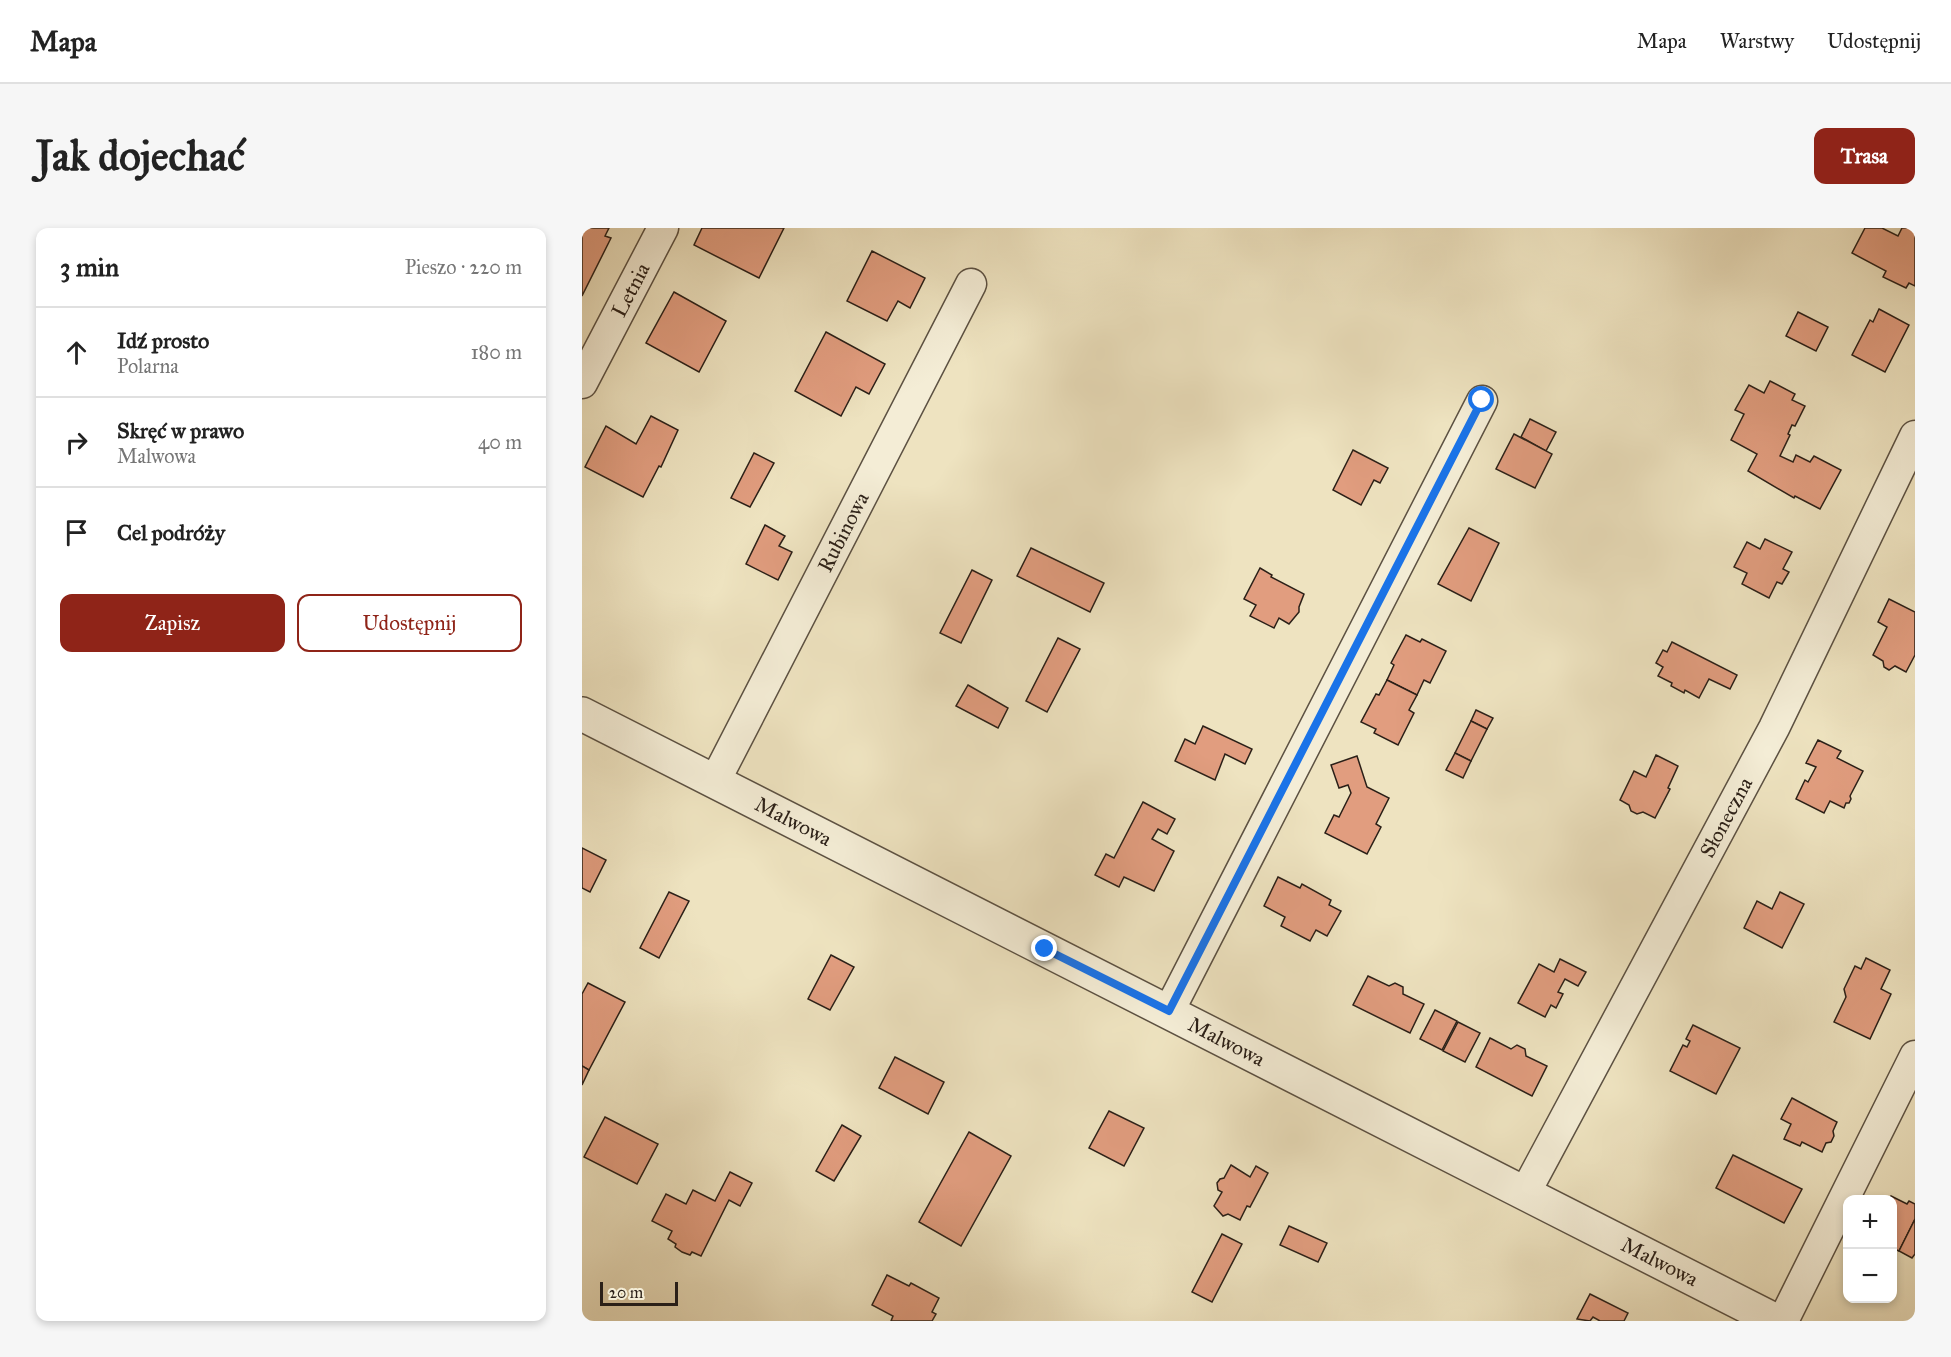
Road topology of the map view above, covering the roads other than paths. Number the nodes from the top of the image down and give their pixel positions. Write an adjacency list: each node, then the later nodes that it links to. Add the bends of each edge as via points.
1 (663, 228): 3 (street, Letnia)
2 (971, 284): 7 (street, Rubinowa)
3 (582, 383)
4 (1482, 400): 8 (street)
5 (1915, 436): 10 (street, Słoneczna, via 1774,728)
6 (582, 714): 7 (street, Malwowa)
7 (716, 781): 8 (street, Malwowa)
8 (1169, 1011): 10 (street, Malwowa)
9 (1915, 1056): 12 (street)
10 (1525, 1193): 11 (street, Malwowa)
11 (1776, 1321)
12 (1783, 1321)

